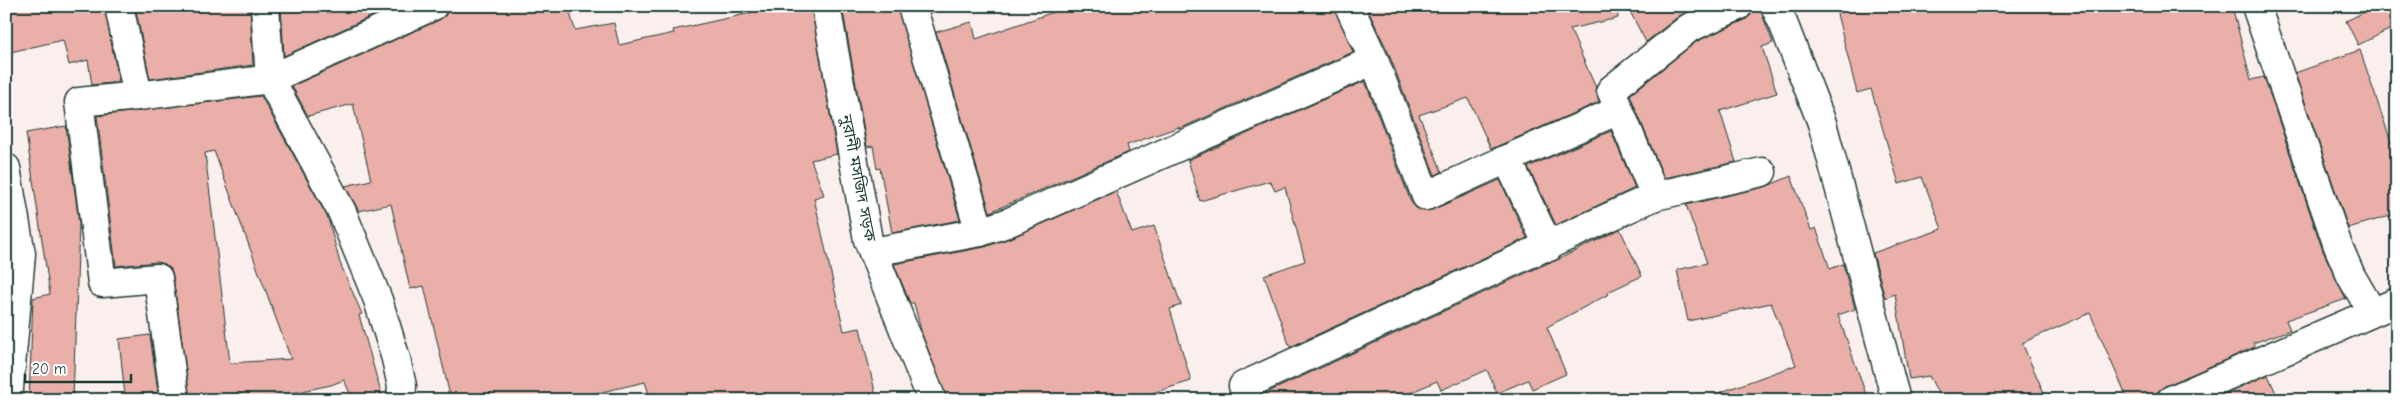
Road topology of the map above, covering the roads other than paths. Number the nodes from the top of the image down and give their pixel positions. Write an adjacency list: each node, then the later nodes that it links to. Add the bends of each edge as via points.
1 (119, 6): 12 (street)
2 (265, 6): 11 (street)
3 (433, 6): 11 (street)
4 (826, 6): 20 (street, নুরানী মসজিদ সড়ক, via 868,240)
5 (912, 6): 18 (street)
6 (1349, 6): 10 (street)
7 (1738, 6): 13 (street, via 1689,28 1610,90)
8 (1775, 6): 27 (street, via 1822,123)
9 (2256, 6): 21 (street, via 2338,246 2351,276)
10 (1374, 60): 14 (street, via 1426,196); 18 (street, via 1007,223)
11 (270, 79): 12 (street); 24 (street, via 342,212 374,291 396,359 402,386)
12 (138, 96): 23 (street, via 79,102 80,111 102,283 158,278)
13 (1619, 110): 14 (street); 17 (street)
14 (1507, 159): 19 (street)
15 (6, 168): 22 (street, via 21,254)
16 (1762, 172): 17 (street)
17 (1655, 196): 19 (street)
18 (980, 232): 20 (street)
19 (1549, 246): 26 (street, via 1243,386)
20 (873, 252): 25 (street, নুরানী মসজিদ সড়ক)
21 (2385, 307): 28 (street)
22 (8, 400)
23 (175, 400)
24 (401, 400)
25 (932, 400)
26 (1247, 400)
27 (1896, 400)
28 (2171, 400)

